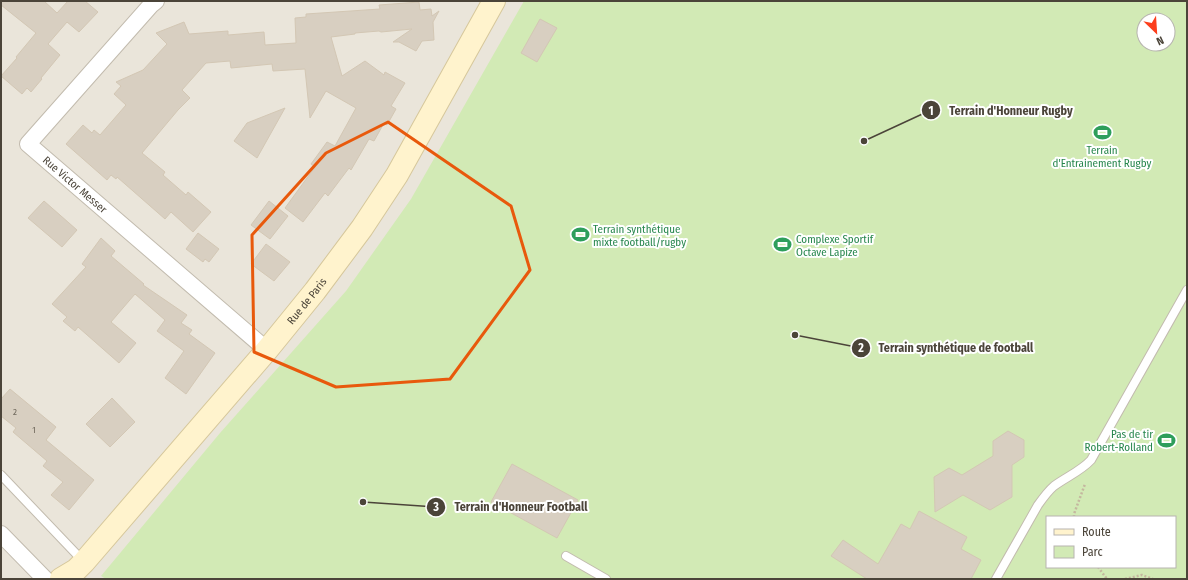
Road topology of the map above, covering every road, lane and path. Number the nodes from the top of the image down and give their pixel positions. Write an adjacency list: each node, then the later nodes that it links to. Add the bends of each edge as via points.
1 (156, 1): 4 (street, Rue Victor Messer, via 28,144)
2 (494, 1): 4 (main road, Rue de Paris, via 397,175 362,228)
3 (1187, 290): 5 (lane)
4 (267, 350): 11 (main road, Rue de Paris)
5 (1091, 460): 7 (path); 13 (lane, via 1045,495)
6 (1, 475): 11 (lane)
7 (1074, 516)
8 (1, 534): 11 (street)
9 (566, 556): 12 (lane)
10 (1099, 568): 14 (path)
11 (67, 574)
12 (606, 579)
13 (996, 579)
14 (1107, 579)
15 (1125, 579): 16 (path, via 1142,575)
16 (1152, 579)

